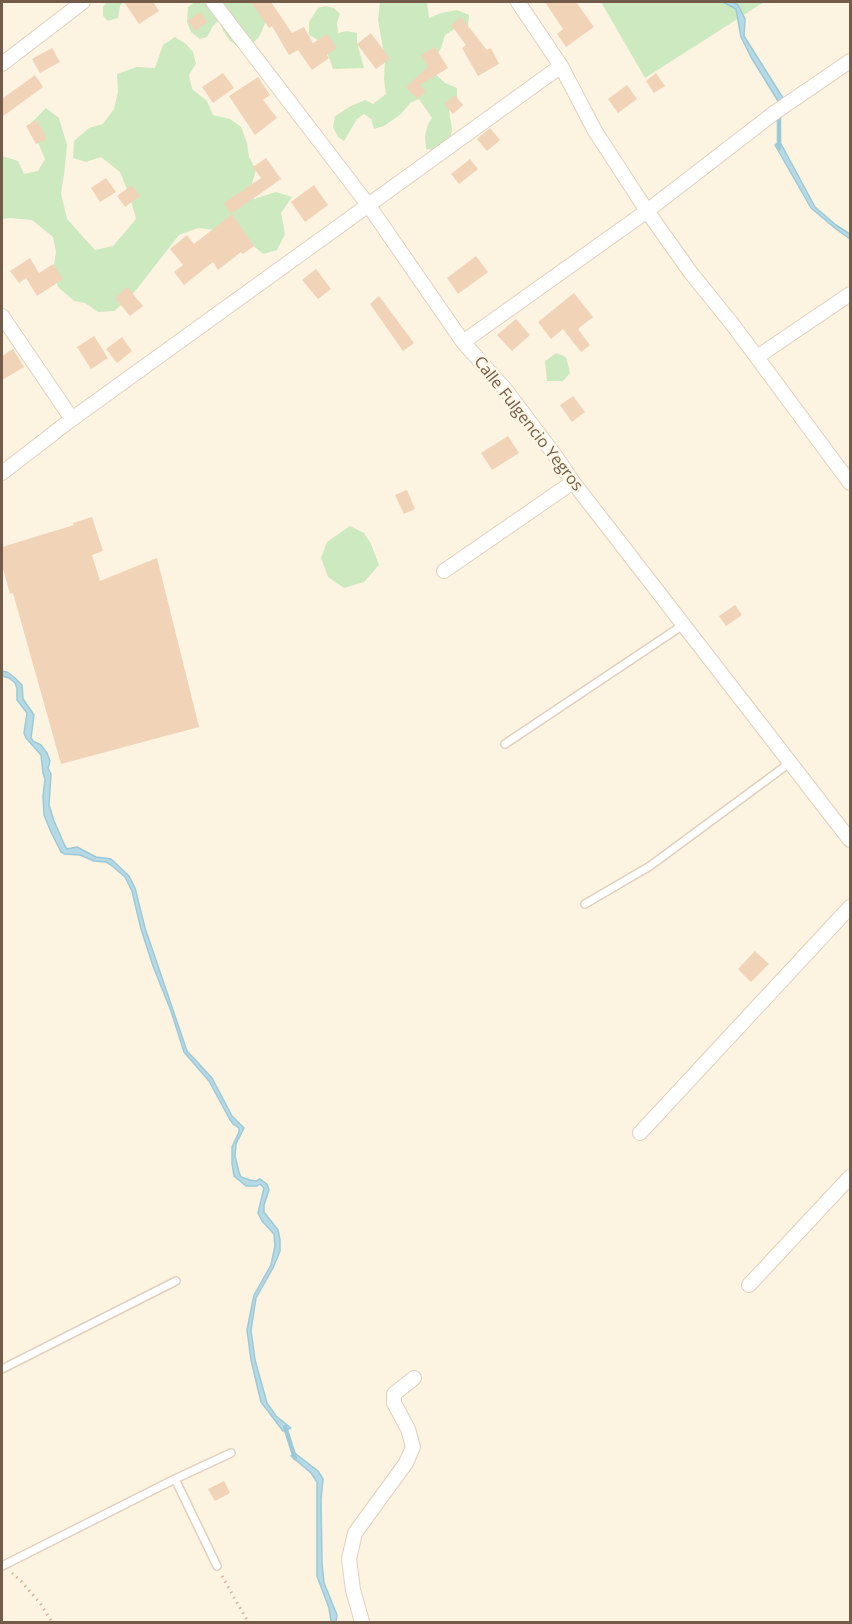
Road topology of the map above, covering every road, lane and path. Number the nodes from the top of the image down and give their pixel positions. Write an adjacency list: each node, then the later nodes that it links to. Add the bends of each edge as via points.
1 (83, 2): 5 (street)
2 (213, 2): 7 (street, Calle Fulgencio Yegros)
3 (518, 2): 6 (street)
4 (850, 61): 8 (street, via 778,110)
5 (2, 64)
6 (561, 66): 7 (street); 8 (street, via 595,131)
7 (369, 206): 11 (street, Calle Fulgencio Yegros); 13 (street)
8 (647, 211): 11 (street); 12 (street)
9 (850, 294): 12 (street)
10 (2, 316): 13 (street)
11 (463, 342): 15 (street, Calle Fulgencio Yegros, via 505,389)
12 (757, 357): 16 (street)
13 (72, 419): 14 (street)
14 (2, 473)
15 (573, 482): 17 (street); 18 (street, Calle Fulgencio Yegros)
16 (850, 483)
17 (444, 571)
18 (683, 625): 19 (lane); 20 (street, Calle Fulgencio Yegros)
19 (505, 744)
20 (791, 762): 21 (street, Calle Fulgencio Yegros); 22 (lane, via 650,866)
21 (850, 840)
22 (585, 904)
23 (850, 907): 24 (street)
24 (640, 1132)
25 (850, 1177): 27 (street)
26 (176, 1281): 28 (lane)
27 (748, 1285)
28 (2, 1369)
29 (414, 1378): 36 (street, via 394,1394 394,1403 413,1447 406,1463 355,1533 349,1559)
30 (231, 1453): 31 (lane)
31 (176, 1479): 32 (lane); 33 (lane)
32 (2, 1566): 34 (path, via 21,1581)
33 (217, 1566): 35 (path)
34 (52, 1623)
35 (248, 1623)
36 (362, 1623)

